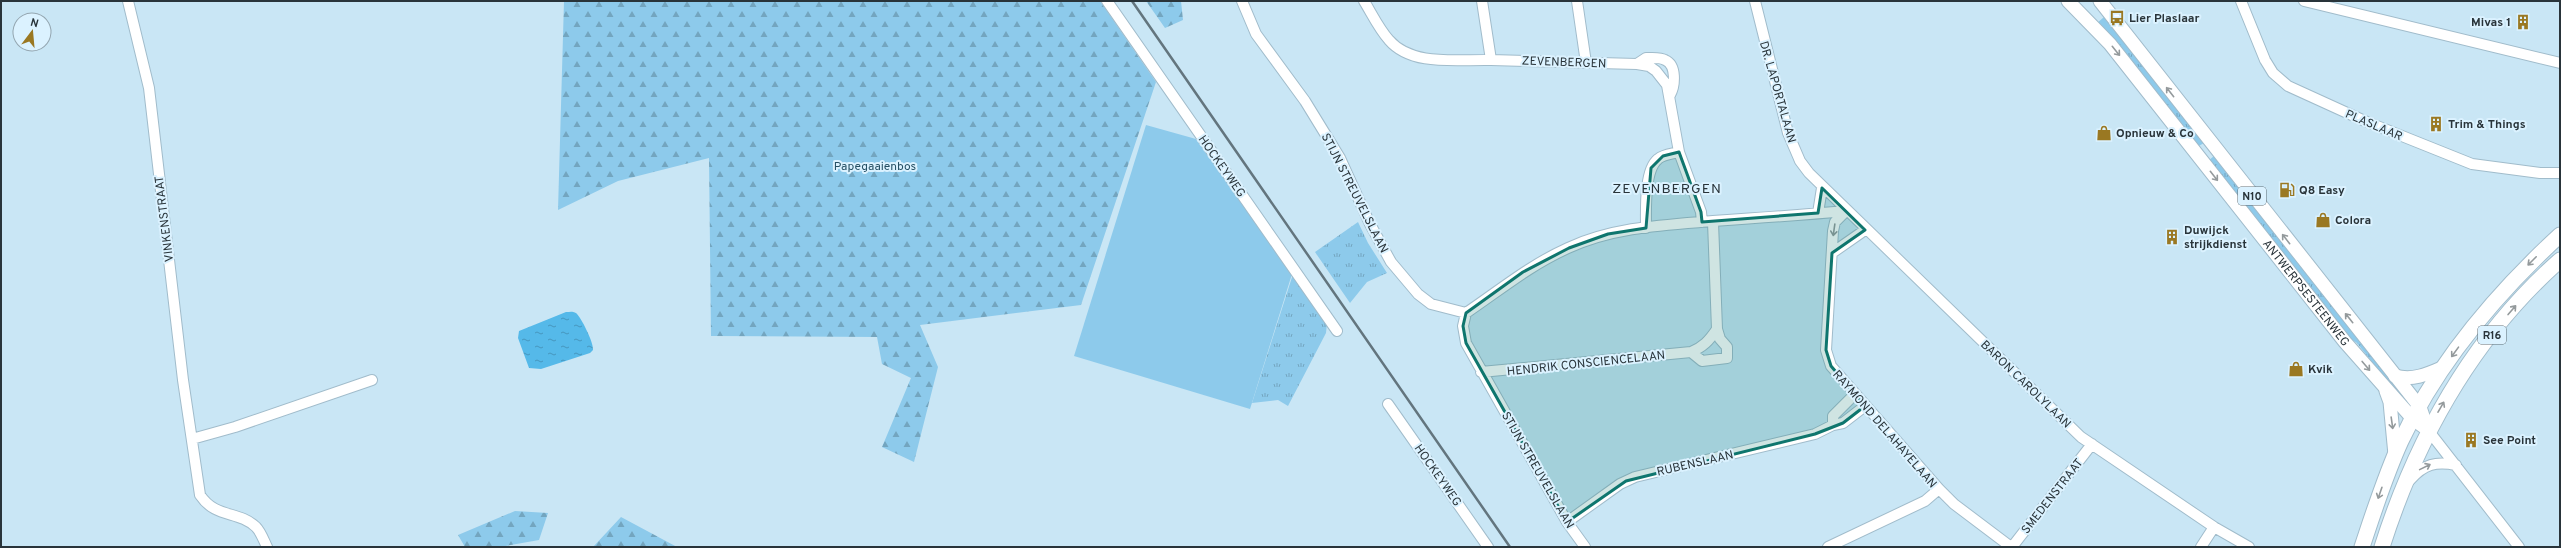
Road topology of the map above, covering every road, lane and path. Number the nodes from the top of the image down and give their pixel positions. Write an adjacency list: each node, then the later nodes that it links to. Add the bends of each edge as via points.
1 (128, 1): 46 (street, VINKENSTRAAT, via 149,88)
2 (1107, 1): 33 (street, HOCKEYWEG)
3 (1364, 1): 12 (street, ZEVENBERGEN, via 1388,39 1402,52 1414,57)
4 (1482, 1): 12 (street)
5 (1577, 1): 13 (street)
6 (1755, 1): 21 (street, DR. LAPORTALAAN, via 1792,144 1800,161)
7 (2068, 1): 18 (main road, ANTWERPSESTEENWEG / N10, one-way to 18, via 2110,44)
8 (2100, 1): 17 (main road, ANTWERPSESTEENWEG / N10, one-way to 8)
9 (2241, 1): 20 (street, PLASLAAR, via 2265,60 2273,73 2288,86 2367,122 2472,164 2540,173)
10 (2304, 1): 14 (street)
11 (1246, 2): 31 (street, STIJN STREUVELSLAAN, via 1256,34 1306,101 1340,158 1370,224 1391,262 1418,294 1431,304)
12 (1491, 60): 13 (street, ZEVENBERGEN)
13 (1586, 63): 15 (street, ZEVENBERGEN)
14 (2560, 63)
15 (1637, 64): 16 (street, ZEVENBERGEN, via 1649,66 1656,71 1664,79); 16 (street, ZEVENBERGEN, via 1646,58 1667,61 1671,65 1674,78 1674,88)
16 (1670, 95): 19 (street, ZEVENBERGEN)
17 (2209, 142): 18 (main road, via 2208,149 2203,154); 37 (main road, ANTWERPSESTEENWEG / N10, one-way to 17)
18 (2194, 151): 39 (main road, ANTWERPSESTEENWEG / N10, one-way to 39, via 2345,342)
19 (1679, 152): 24 (street, ZEVENBERGEN, via 1701,212); 26 (street, via 1663,156 1651,168 1646,194)
20 (2560, 173)
21 (1822, 188): 22 (street, DR. LAPORTALAAN); 23 (street)
22 (1846, 211): 23 (street); 27 (street, BARON CAROLYLAAN); 29 (street, RAYMOND DELAHAYELAAN, one-way to 29, via 1835,222)
23 (1818, 213): 25 (street)
24 (1702, 222): 25 (street); 26 (street)
25 (1713, 222): 32 (street)
26 (1646, 228): 31 (street, via 1608,234 1569,248 1523,272)
27 (1865, 230): 29 (street); 47 (street, BARON CAROLYLAAN, via 2081,437)
28 (2560, 235): 35 (highway, R16, one-way to 35, via 2515,278)
29 (1832, 253): 40 (street, RAYMOND DELAHAYELAAN, via 1827,356 1831,366)
30 (2560, 260): 45 (highway, R16, one-way to 30, via 2454,386 2484,344 2532,286)
31 (1466, 314): 36 (street, STIJN STREUVELSLAAN, via 1463,326 1466,343)
32 (1717, 329): 34 (street, HENDRIK CONSCIENCELAAN, via 1708,342); 34 (street, via 1720,339 1728,347 1727,358 1702,361)
33 (1337, 331)
34 (1691, 352): 36 (street, HENDRIK CONSCIENCELAAN)
35 (2444, 367): 37 (main road, via 2405,379); 43 (highway, R16)
36 (1481, 372): 52 (street, STIJN STREUVELSLAAN)
37 (2395, 376): 43 (main road, ANTWERPSESTEENWEG / N10)
38 (372, 380): 46 (street)
39 (2386, 389): 43 (main road, ANTWERPSESTEENWEG / N10); 48 (main road, one-way to 48, via 2390,402)
40 (1855, 394): 42 (street, RAYMOND DELAHAYELAAN); 44 (street, via 1833,416)
41 (1388, 404): 55 (street, HOCKEYWEG)
42 (1865, 406): 44 (street, RUBENSLAAN, via 1843,423); 51 (street, RAYMOND DELAHAYELAAN)
43 (2416, 413): 45 (main road, ANTWERPSESTEENWEG / N10); 48 (highway, R16)
44 (1833, 425): 52 (street, RUBENSLAAN, via 1815,434 1635,477 1620,484)
45 (2428, 430): 49 (street, ANTWERPSESTEENWEG); 50 (highway, R16)
46 (192, 439): 54 (street, VINKENSTRAAT, via 200,495 206,504 216,512 242,519 257,528)
47 (2092, 444): 53 (street, BARON CAROLYLAAN); 58 (street, SMEDENSTRAAT)
48 (2395, 456): 61 (highway, R16, one-way to 61)
49 (2456, 464): 50 (street, one-way to 49, via 2418,471 2428,465 2440,462); 63 (street, ANTWERPSESTEENWEG)
50 (2403, 488): 62 (highway, R16)
51 (1938, 489): 57 (street, via 1925,501); 58 (street, RAYMOND DELAHAYELAAN)
52 (1567, 522): 56 (street, STIJN STREUVELSLAAN)
53 (2214, 527): 59 (street); 60 (street, BARON CAROLYLAAN)
54 (267, 547)
55 (1488, 547)
56 (1585, 547)
57 (1828, 547)
58 (2012, 547)
59 (2201, 547)
60 (2249, 547)
61 (2362, 547)
62 (2382, 547)
63 (2519, 547)

